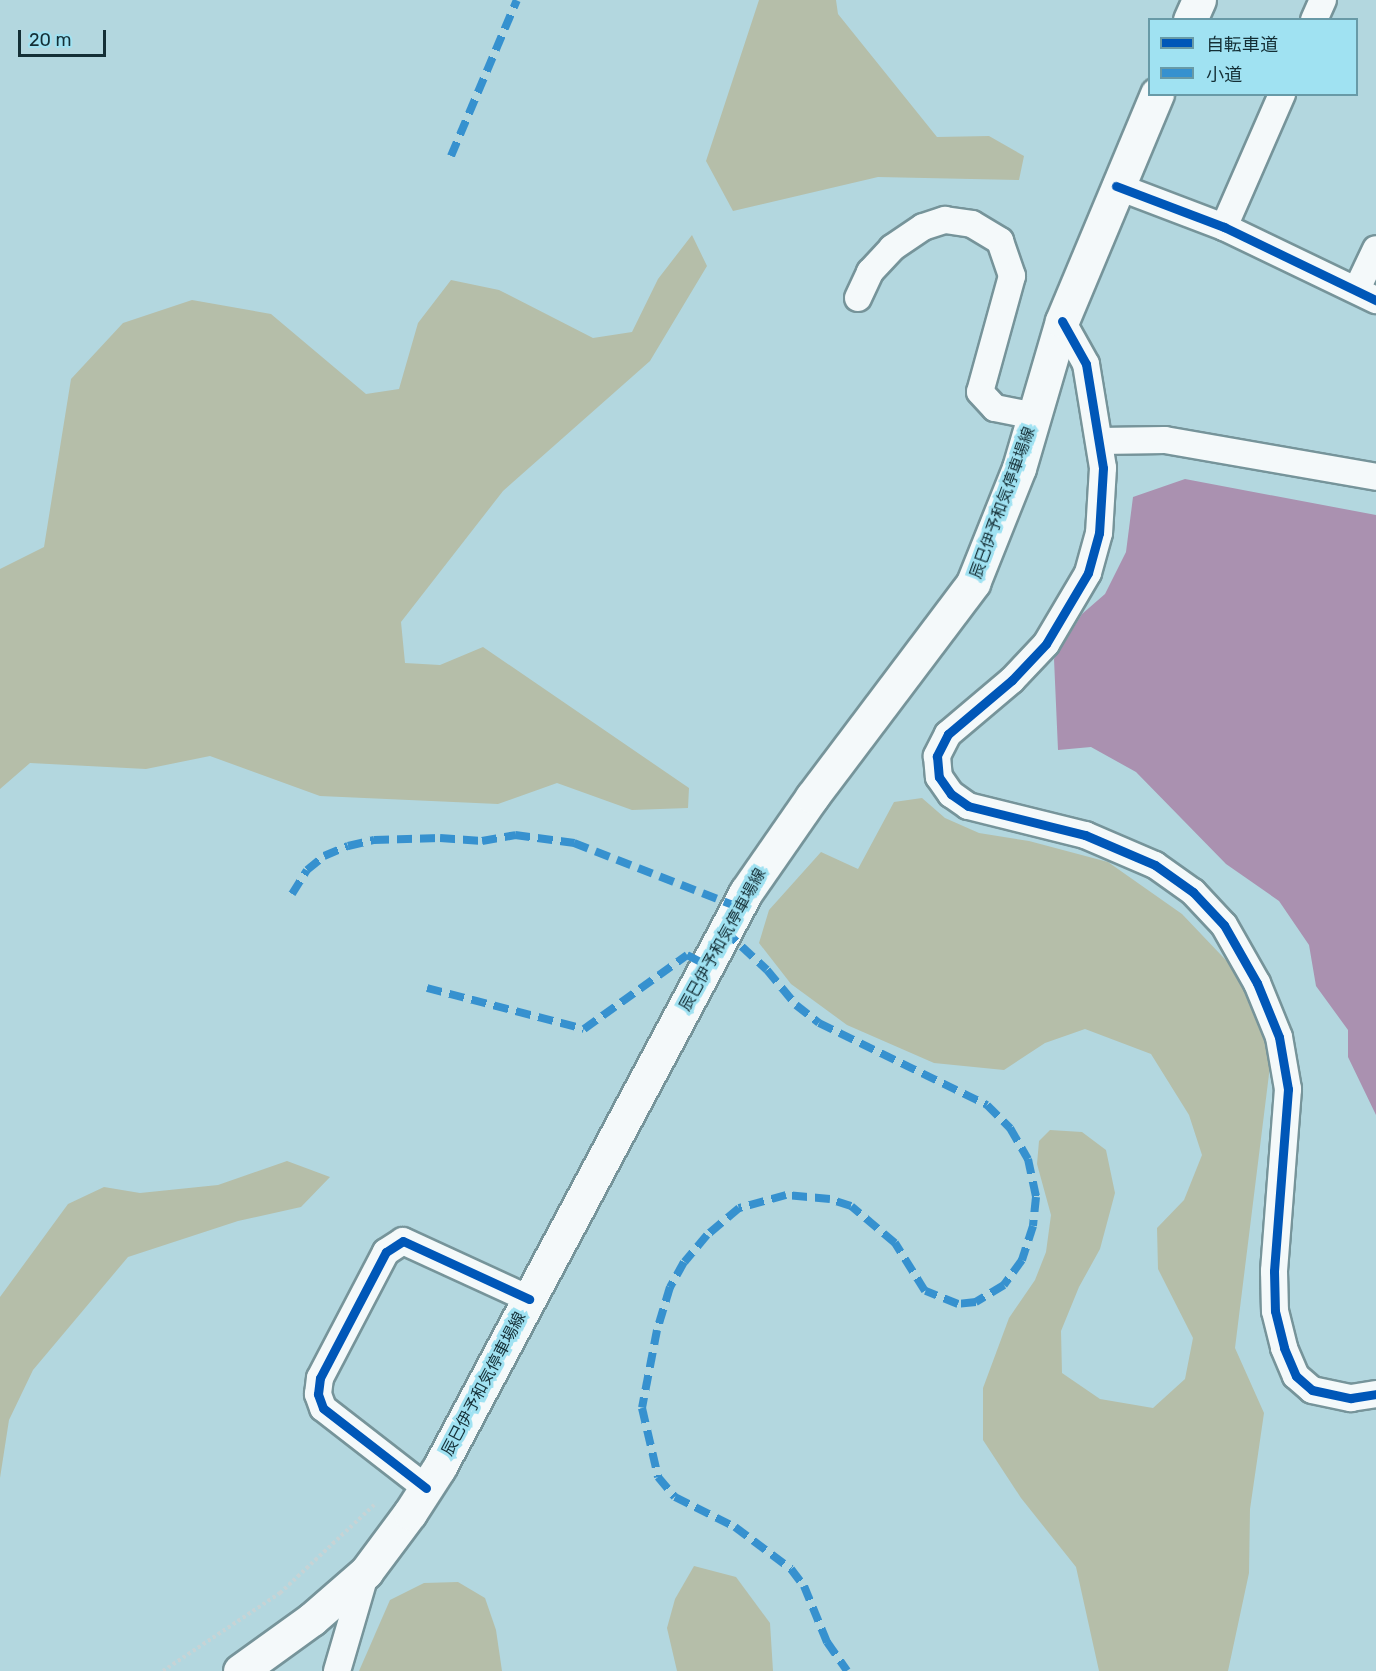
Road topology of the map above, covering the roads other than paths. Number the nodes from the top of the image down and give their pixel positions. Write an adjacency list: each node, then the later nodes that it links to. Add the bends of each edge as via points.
1 (1199, 0): 3 (main road)
2 (1323, 0): 4 (street)
3 (1191, 18)
4 (1315, 18)
5 (1156, 96): 7 (main road, 辰巳伊予和気停車場線)
6 (1281, 96): 8 (street)
7 (1116, 186): 8 (street); 12 (main road, 辰巳伊予和気停車場線)
8 (1224, 227): 10 (street)
9 (1376, 249): 10 (street)
10 (1367, 294)
11 (858, 298): 13 (street, via 870,272 892,248 922,227 945,220 972,224 1000,241 1012,276 980,392 996,408)
12 (1062, 321): 13 (main road, 辰巳伊予和気停車場線); 14 (street, via 1086,364)
13 (1035, 416): 16 (main road, 辰巳伊予和気停車場線, via 1019,468 973,583 812,796 747,892)
14 (1100, 441): 15 (street, via 1165,440); 17 (street, via 1103,468 1099,533 1088,573 1046,644 1012,680 948,734 937,756 939,777 951,794 968,806 1015,821 1085,835 1155,865 1193,892 1224,925 1257,983 1279,1037 1288,1089 1274,1271 1275,1311 1284,1348 1296,1376 1312,1390 1351,1398)
15 (1376, 477)
16 (529, 1299): 18 (main road, 辰巳伊予和気停車場線); 18 (street, via 403,1241 386,1252 320,1378 318,1394 323,1408)
17 (1376, 1394)
18 (426, 1488): 19 (main road, 辰巳伊予和気停車場線)
19 (366, 1572): 20 (main road, 辰巳伊予和気停車場線, via 312,1619); 21 (street)
20 (240, 1671)
21 (337, 1671)

